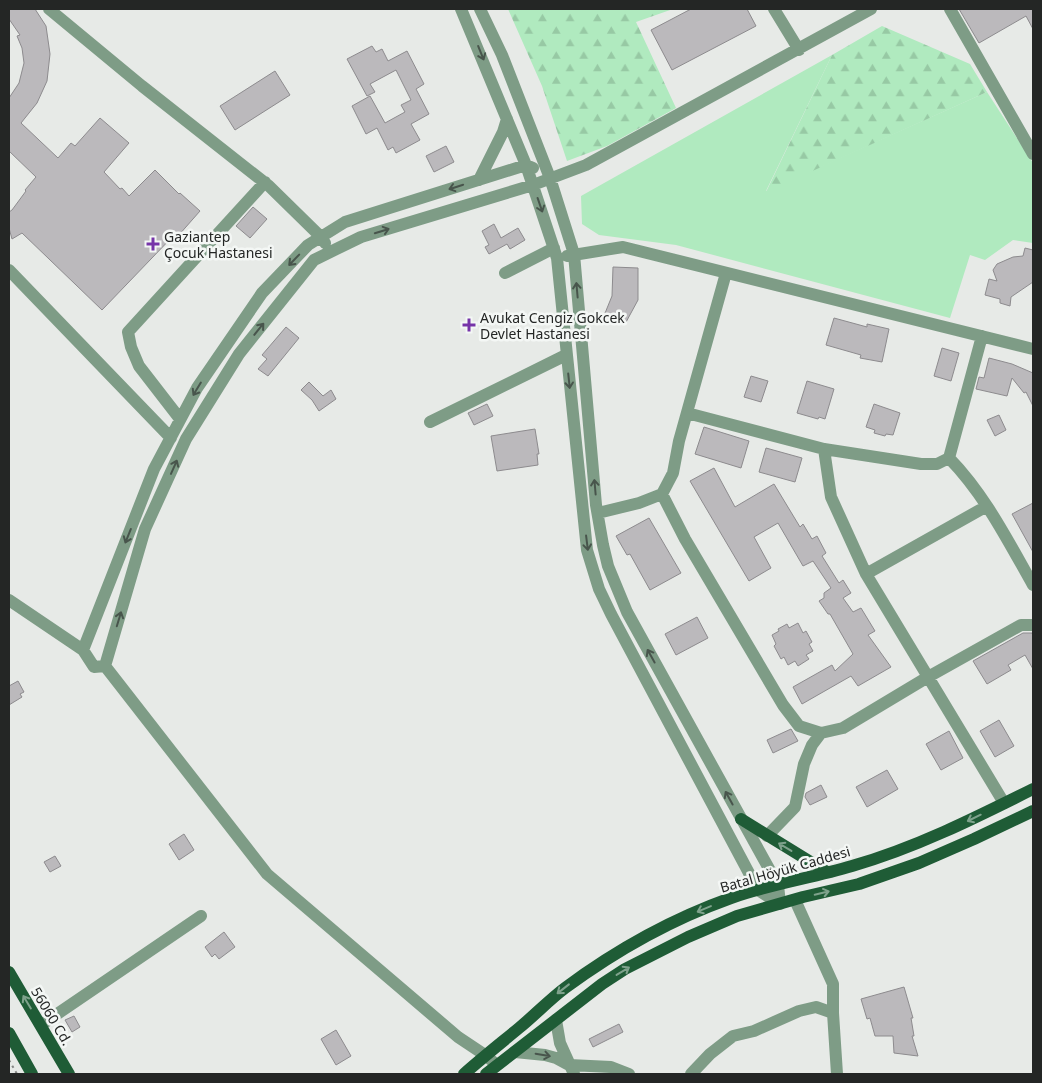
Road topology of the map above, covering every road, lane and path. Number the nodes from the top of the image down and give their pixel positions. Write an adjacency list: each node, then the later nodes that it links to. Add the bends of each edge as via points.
1 (49, 9): 13 (street)
2 (461, 9): 8 (street, one-way to 8)
3 (480, 9): 11 (street, via 502,55)
4 (774, 9): 7 (street)
5 (871, 9): 7 (street)
6 (950, 9): 9 (street)
7 (799, 50): 11 (street, via 586,165)
8 (507, 119): 10 (street); 12 (street)
9 (1033, 154)
10 (526, 165): 11 (street); 12 (street); 14 (street)
11 (550, 178): 14 (street); 18 (street)
12 (478, 180): 15 (street, one-way to 15, via 345,222)
13 (264, 182): 15 (street); 26 (street, via 128,332 130,347 139,366)
14 (533, 185): 16 (street, one-way to 14, via 361,237); 17 (street, one-way to 17)
15 (321, 237): 16 (street); 26 (street, one-way to 26, via 308,245 262,293 197,388)
16 (330, 252): 39 (street, one-way to 16, via 146,529 186,439 239,354 314,260)
17 (556, 253): 18 (street); 21 (street); 24 (street)
18 (574, 254): 20 (street, via 623,247); 33 (street, one-way to 18)
19 (9, 270): 28 (street)
20 (726, 272): 22 (street); 25 (street)
21 (505, 273)
22 (982, 336): 23 (street); 30 (street)
23 (1033, 349)
24 (566, 355): 27 (street); 49 (street, one-way to 49, via 587,550 597,582 622,637)
25 (687, 413): 29 (street); 31 (street, via 673,473)
26 (180, 419): 28 (street)
27 (430, 422)
28 (171, 438): 38 (street, one-way to 38, via 154,469)
29 (824, 449): 30 (street, via 921,464 937,464); 34 (street, via 831,497)
30 (949, 458): 32 (street)
31 (662, 494): 33 (street); 41 (street, via 783,705 800,726)
32 (987, 506): 34 (street); 35 (street)
33 (598, 513): 45 (street, one-way to 33, via 627,612 608,566)
34 (866, 574): 40 (street)
35 (1033, 585)
36 (9, 600): 38 (street)
37 (1033, 625): 40 (street, via 1021,625)
38 (83, 650): 39 (street, via 94,667)
39 (105, 666): 59 (street, via 267,874 458,1037)
40 (928, 677): 41 (street, via 843,728); 43 (street)
41 (821, 733): 46 (street, via 804,764 795,807)
42 (1033, 789): 43 (main road, Batal Höyük Caddesi)
43 (1004, 803): 47 (main road, Batal Höyük Caddesi, one-way to 47, via 912,845)
44 (1033, 811): 50 (main road, one-way to 44, via 859,884 919,863)
45 (741, 819): 46 (main road); 48 (street)
46 (767, 836): 47 (main road, one-way to 46)
47 (827, 872): 48 (main road, Batal Höyük Caddesi)
48 (778, 885): 49 (main road, Batal Höyük Caddesi); 51 (street)
49 (758, 890): 51 (street); 59 (main road, Batal Höyük Caddesi, one-way to 59, via 680,920 616,953 563,989)
50 (795, 900): 51 (main road); 54 (street, via 833,984)
51 (780, 904): 55 (main road, one-way to 51, via 625,969 737,916)
52 (202, 916): 56 (street)
53 (9, 972): 56 (main road, 56060 Cd., one-way to 53)
54 (833, 1013): 69 (street, via 816,1007 798,1011 754,1031 733,1036); 70 (street)
55 (556, 1020): 58 (main road); 62 (street, via 560,1043)
56 (41, 1026): 65 (main road, 56060 Cd.)
57 (9, 1033): 64 (main road)
58 (515, 1052): 61 (main road); 62 (street, one-way to 62, via 556,1058)
59 (485, 1055): 61 (street); 66 (main road, Batal Höyük Caddesi)
60 (9, 1060): 63 (path)
61 (497, 1065): 67 (main road)
62 (571, 1069): 68 (street, via 611,1067)
63 (17, 1074)
64 (32, 1074)
65 (69, 1074)
66 (464, 1074)
67 (486, 1074)
68 (629, 1074)
69 (691, 1074)
70 (837, 1074)

